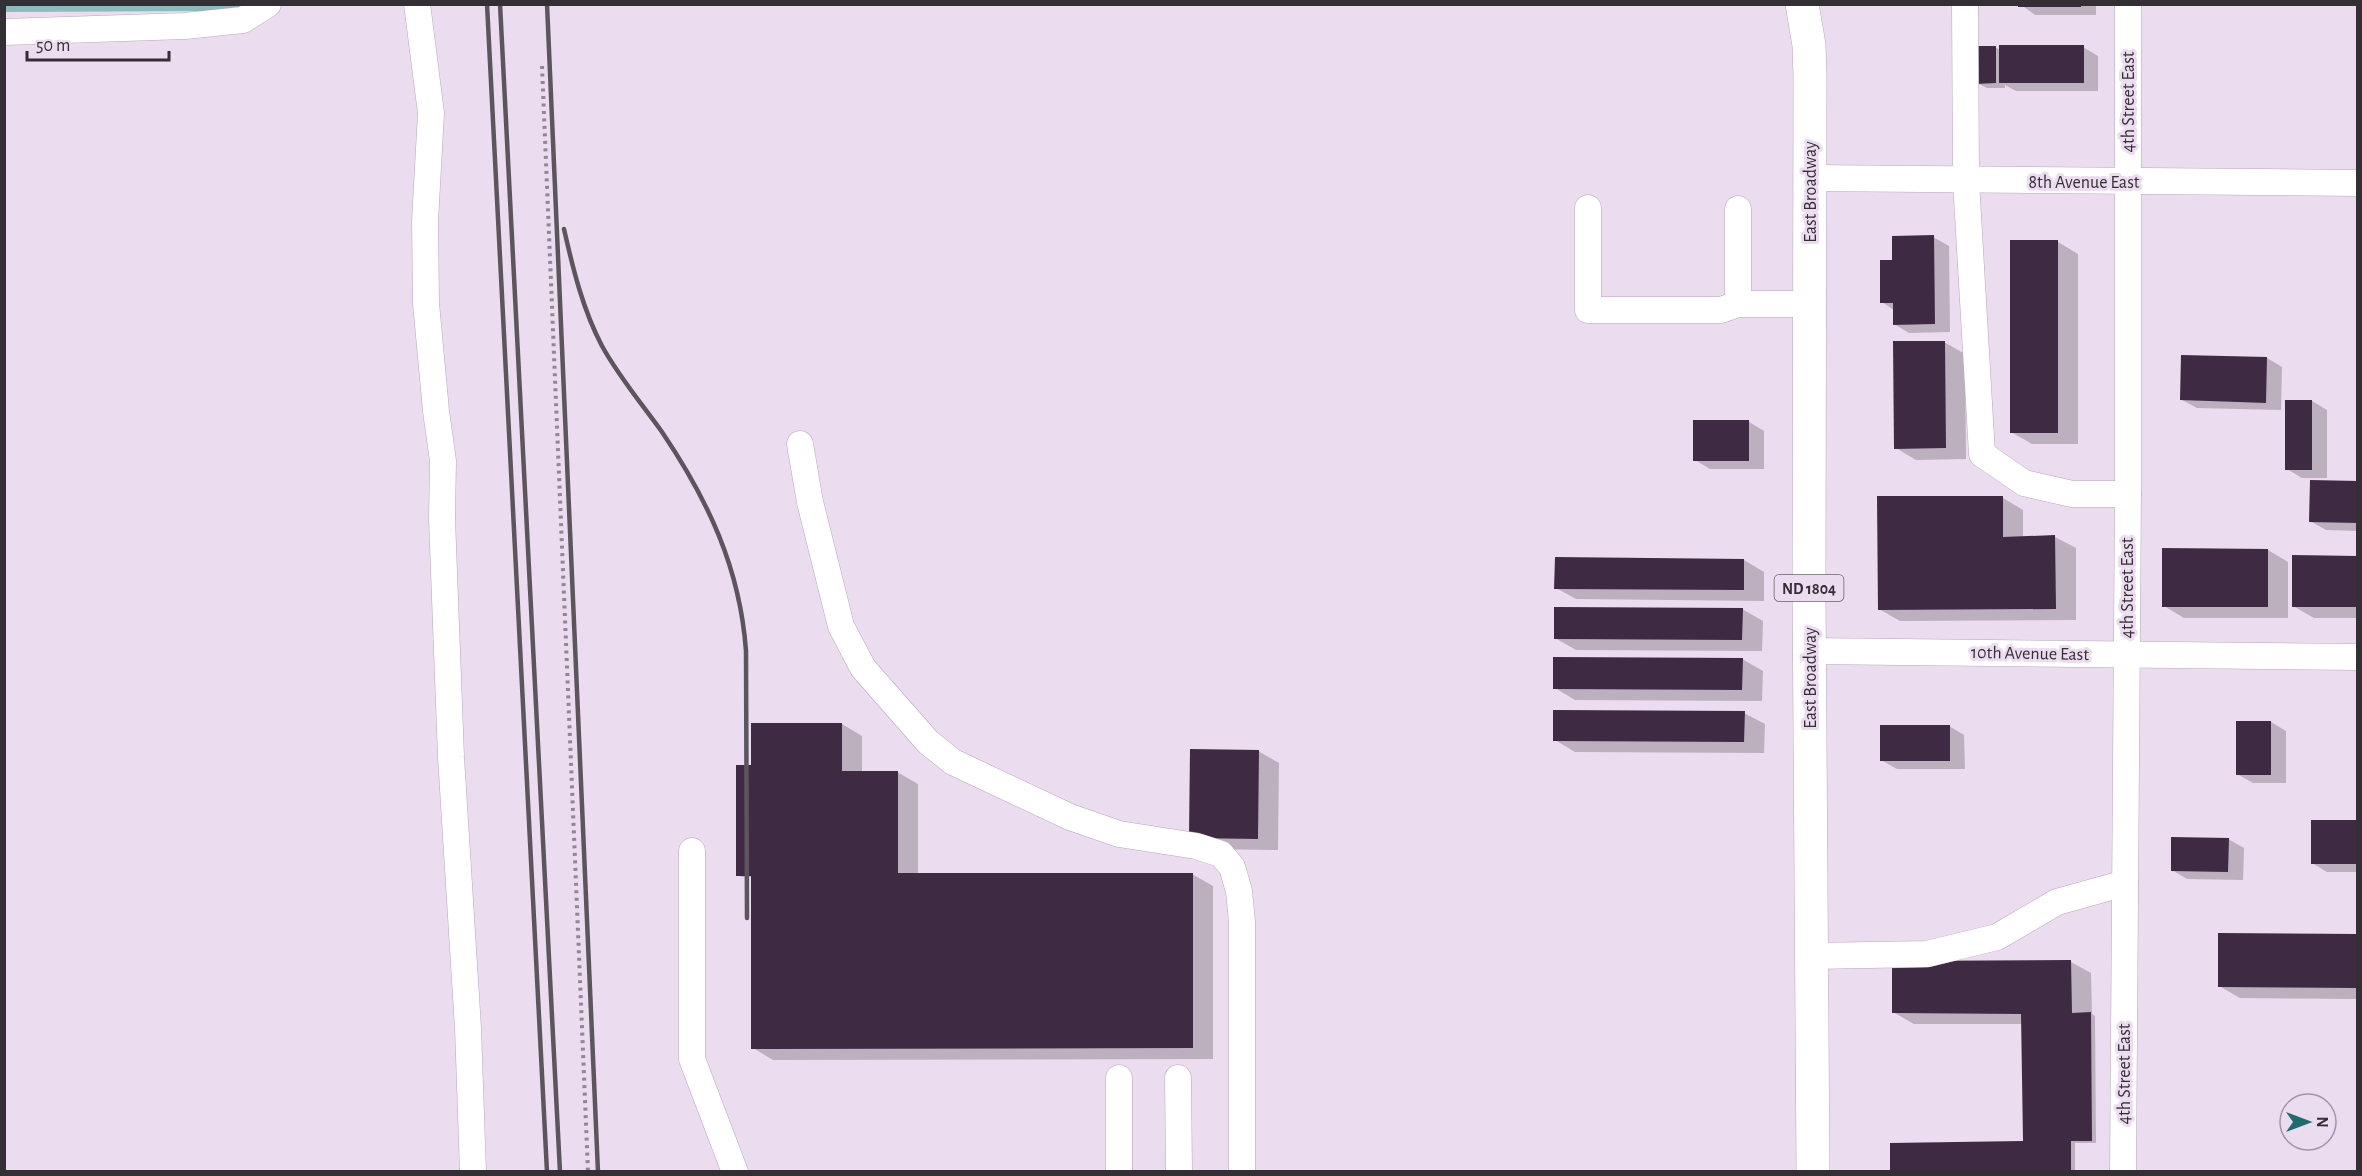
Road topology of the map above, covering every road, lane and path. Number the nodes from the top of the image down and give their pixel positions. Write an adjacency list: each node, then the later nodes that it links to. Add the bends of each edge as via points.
1 (268, 4): 6 (street, via 243,20 185,26)
2 (417, 4): 26 (street, via 431,113 425,220 426,303 443,461 451,757)
3 (1802, 4): 8 (main road, East Broadway / ND 1804, via 1810,65)
4 (1965, 4): 9 (street)
5 (2128, 4): 10 (street, 4th Street East)
6 (4, 32)
7 (542, 66): 27 (path)
8 (1810, 178): 9 (street, 8th Avenue East); 15 (main road, East Broadway / ND 1804)
9 (1966, 181): 10 (street, 8th Avenue East); 17 (street, via 1982,454 2024,483 2072,494)
10 (2128, 182): 11 (street, 8th Avenue East); 17 (street, 4th Street East)
11 (2358, 183)
12 (1588, 208): 14 (street, via 1588,310 1721,310)
13 (1738, 209): 14 (street)
14 (1738, 304): 15 (street)
15 (1810, 304): 18 (main road, East Broadway / ND 1804)
16 (800, 444): 31 (street, via 841,626 863,668 928,742 952,762 1070,817 1119,834 1196,846 1221,854 1232,867 1242,922)
17 (2128, 494): 19 (street, 4th Street East)
18 (1810, 651): 19 (street, 10th Avenue East); 23 (main road, East Broadway / ND 1804)
19 (2127, 655): 20 (street, 10th Avenue East); 22 (street, 4th Street East)
20 (2358, 657)
21 (692, 851): 28 (street, via 692,1059)
22 (2125, 883): 23 (street, via 2057,902 1997,937 1927,954); 33 (street, 4th Street East)
23 (1811, 956): 32 (main road, East Broadway / ND 1804)
24 (1119, 1078): 29 (street)
25 (1178, 1078): 30 (street)
26 (473, 1172)
27 (588, 1172)
28 (735, 1172)
29 (1119, 1172)
30 (1179, 1172)
31 (1242, 1172)
32 (1813, 1172)
33 (2123, 1172)

